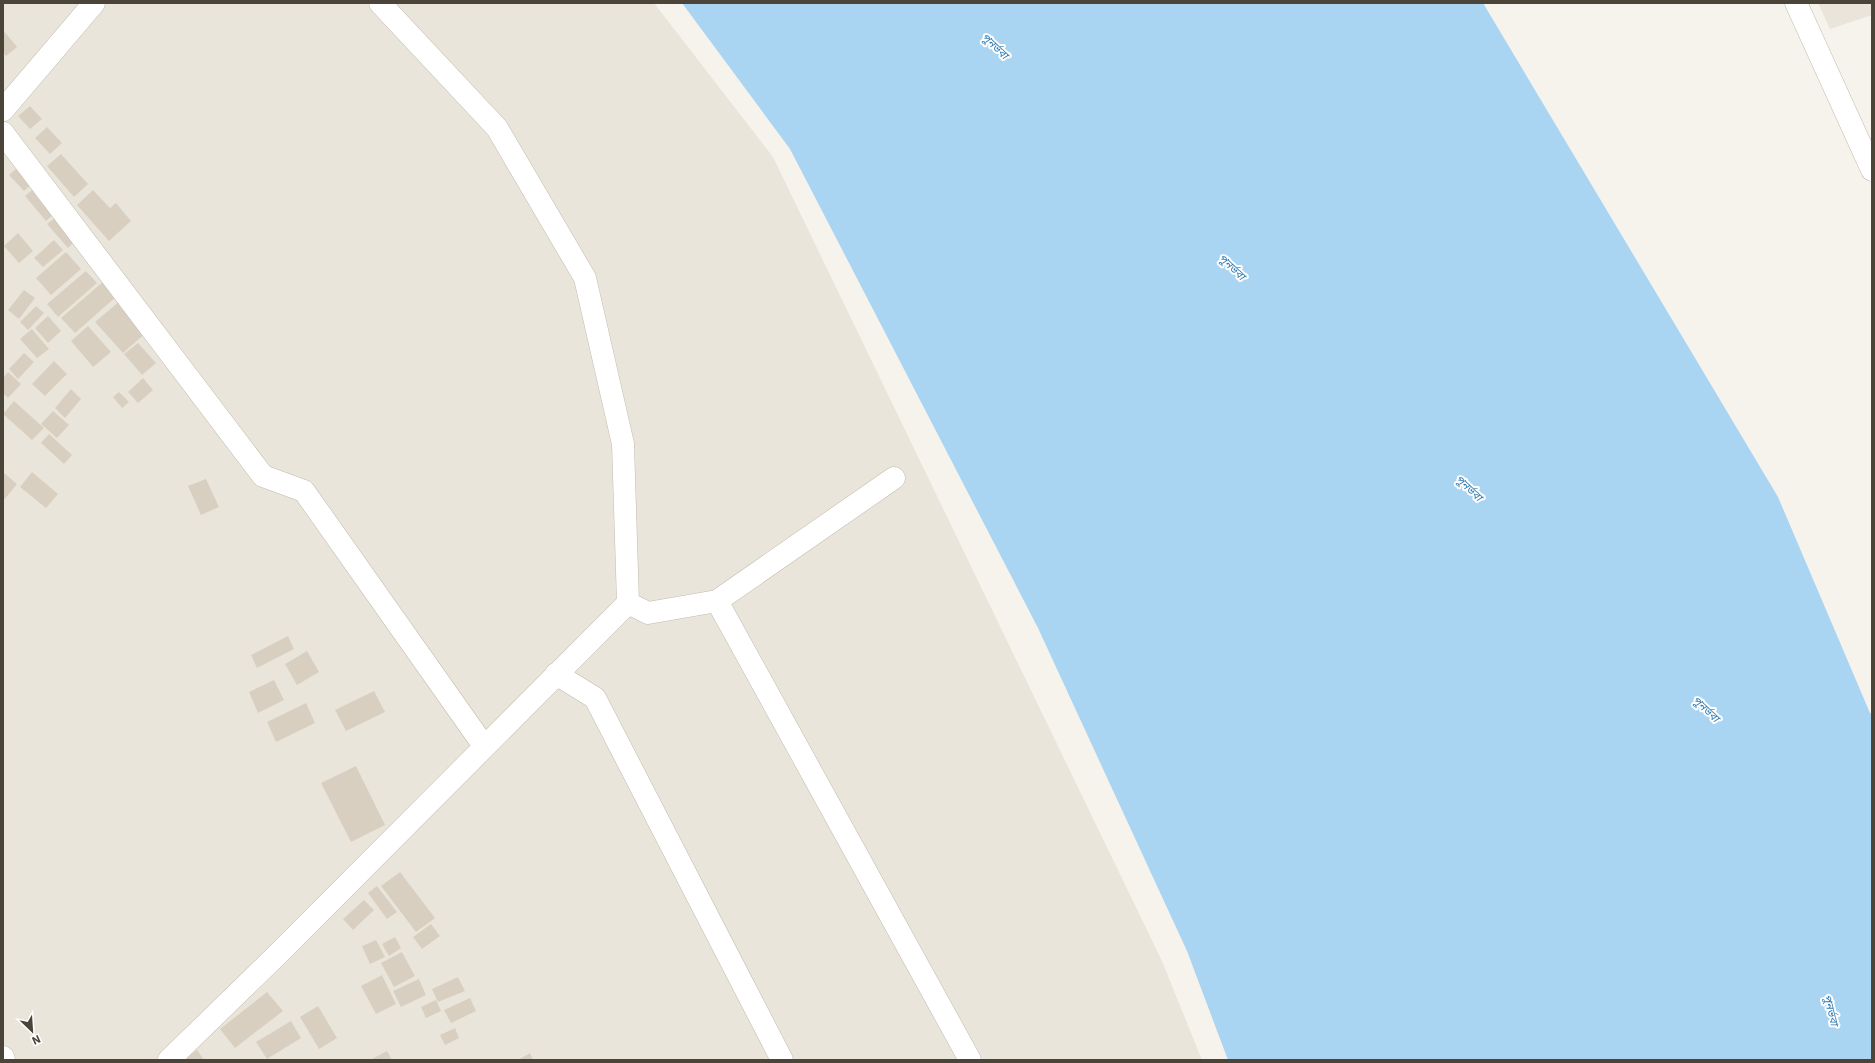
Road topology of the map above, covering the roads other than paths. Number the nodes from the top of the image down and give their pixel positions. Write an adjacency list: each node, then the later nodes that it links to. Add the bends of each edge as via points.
1 (94, 3): 4 (street)
2 (380, 3): 9 (street, via 497,128 585,278 623,444)
3 (1796, 3): 6 (street)
4 (3, 110)
5 (3, 132): 11 (street, via 263,476 304,491)
6 (1872, 170)
7 (894, 478): 8 (street)
8 (718, 601): 9 (street, via 648,614); 16 (street)
9 (628, 603): 10 (street)
10 (556, 674): 11 (street); 15 (street, via 595,698)
11 (484, 746): 14 (street)
12 (3, 1057): 13 (street)
13 (4, 1060)
14 (169, 1060)
15 (782, 1060)
16 (970, 1060)

